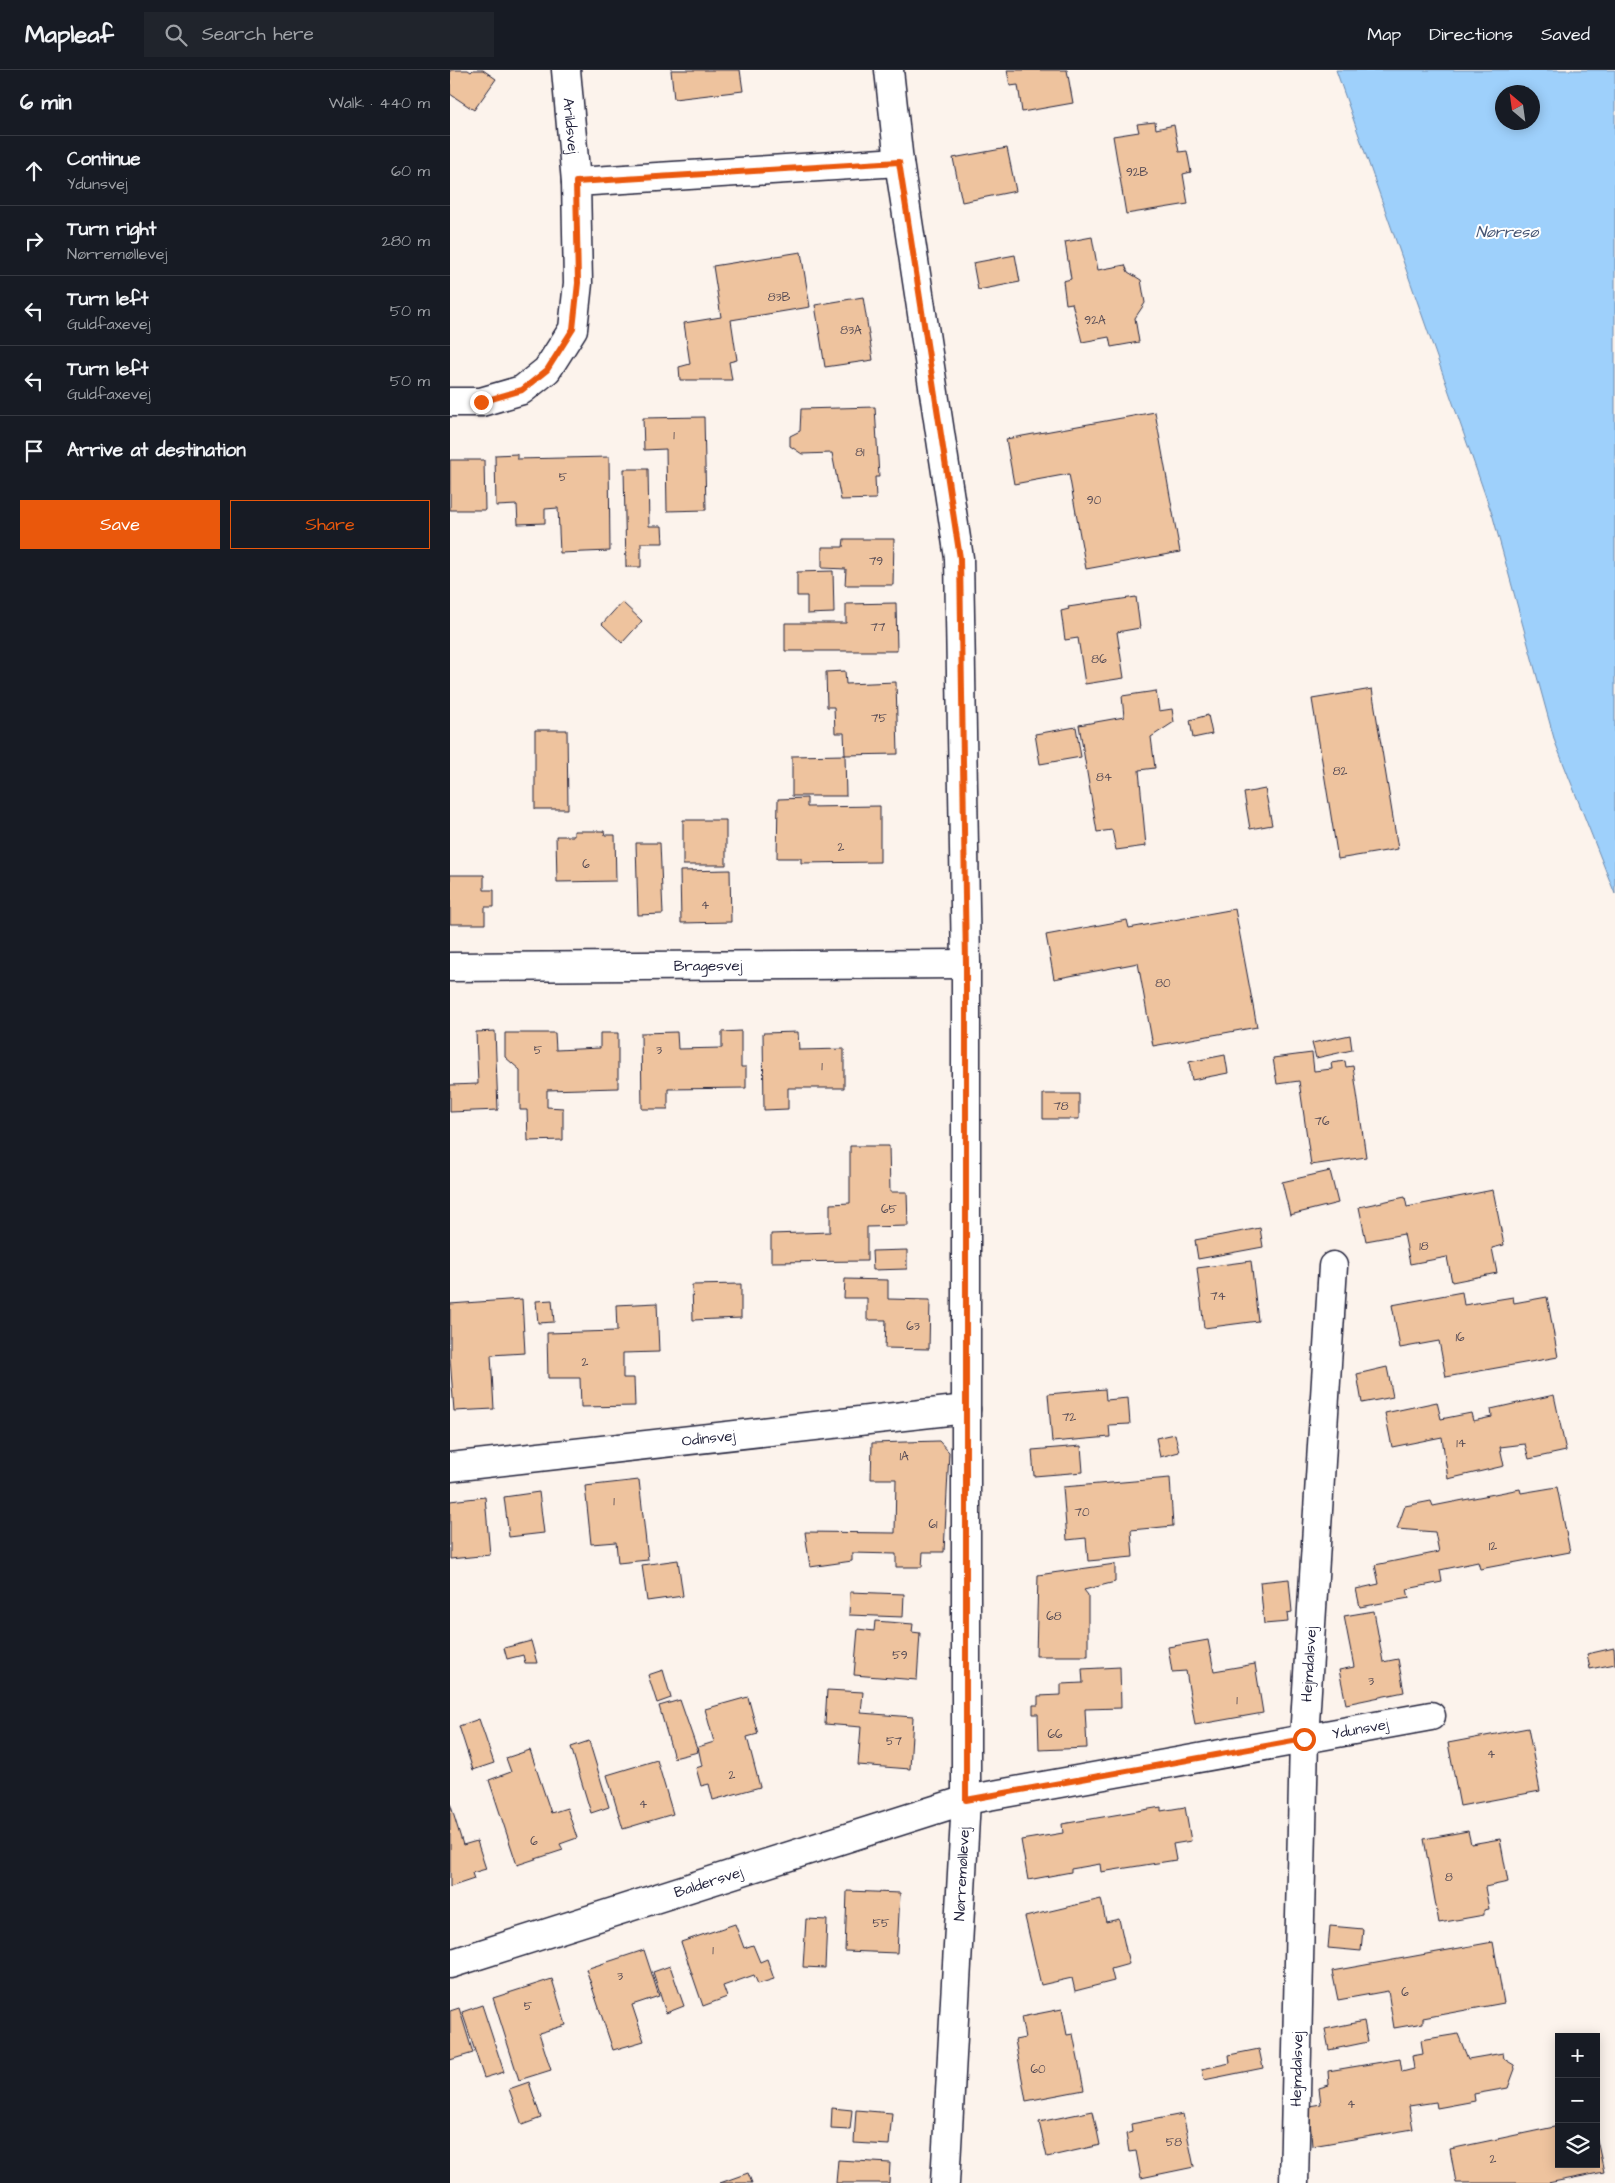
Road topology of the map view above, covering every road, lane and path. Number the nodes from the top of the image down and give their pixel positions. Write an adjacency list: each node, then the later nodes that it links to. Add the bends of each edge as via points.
1 (566, 70): 4 (street, Arildsvej)
2 (889, 70): 3 (street, Nørremøllevej)
3 (899, 162): 4 (street); 6 (street, Nørremøllevej, via 960,558)
4 (576, 182): 5 (street, Arildsvej, via 578,283 573,329 547,370 522,390 481,402)
5 (450, 402)
6 (966, 964): 7 (street, Bragesvej); 9 (street, Nørremøllevej)
7 (450, 967)
8 (1333, 1266): 12 (street, Hejmdalsvej)
9 (966, 1409): 10 (street, Odinsvej); 13 (street, Nørremøllevej)
10 (450, 1467)
11 (1432, 1716): 12 (street, Ydunsvej)
12 (1304, 1739): 13 (street, Ydunsvej); 16 (street, Hejmdalsvej)
13 (966, 1800): 14 (street, Baldersvej); 15 (street, Nørremøllevej)
14 (450, 1964)
15 (945, 2183)
16 (1294, 2183)

